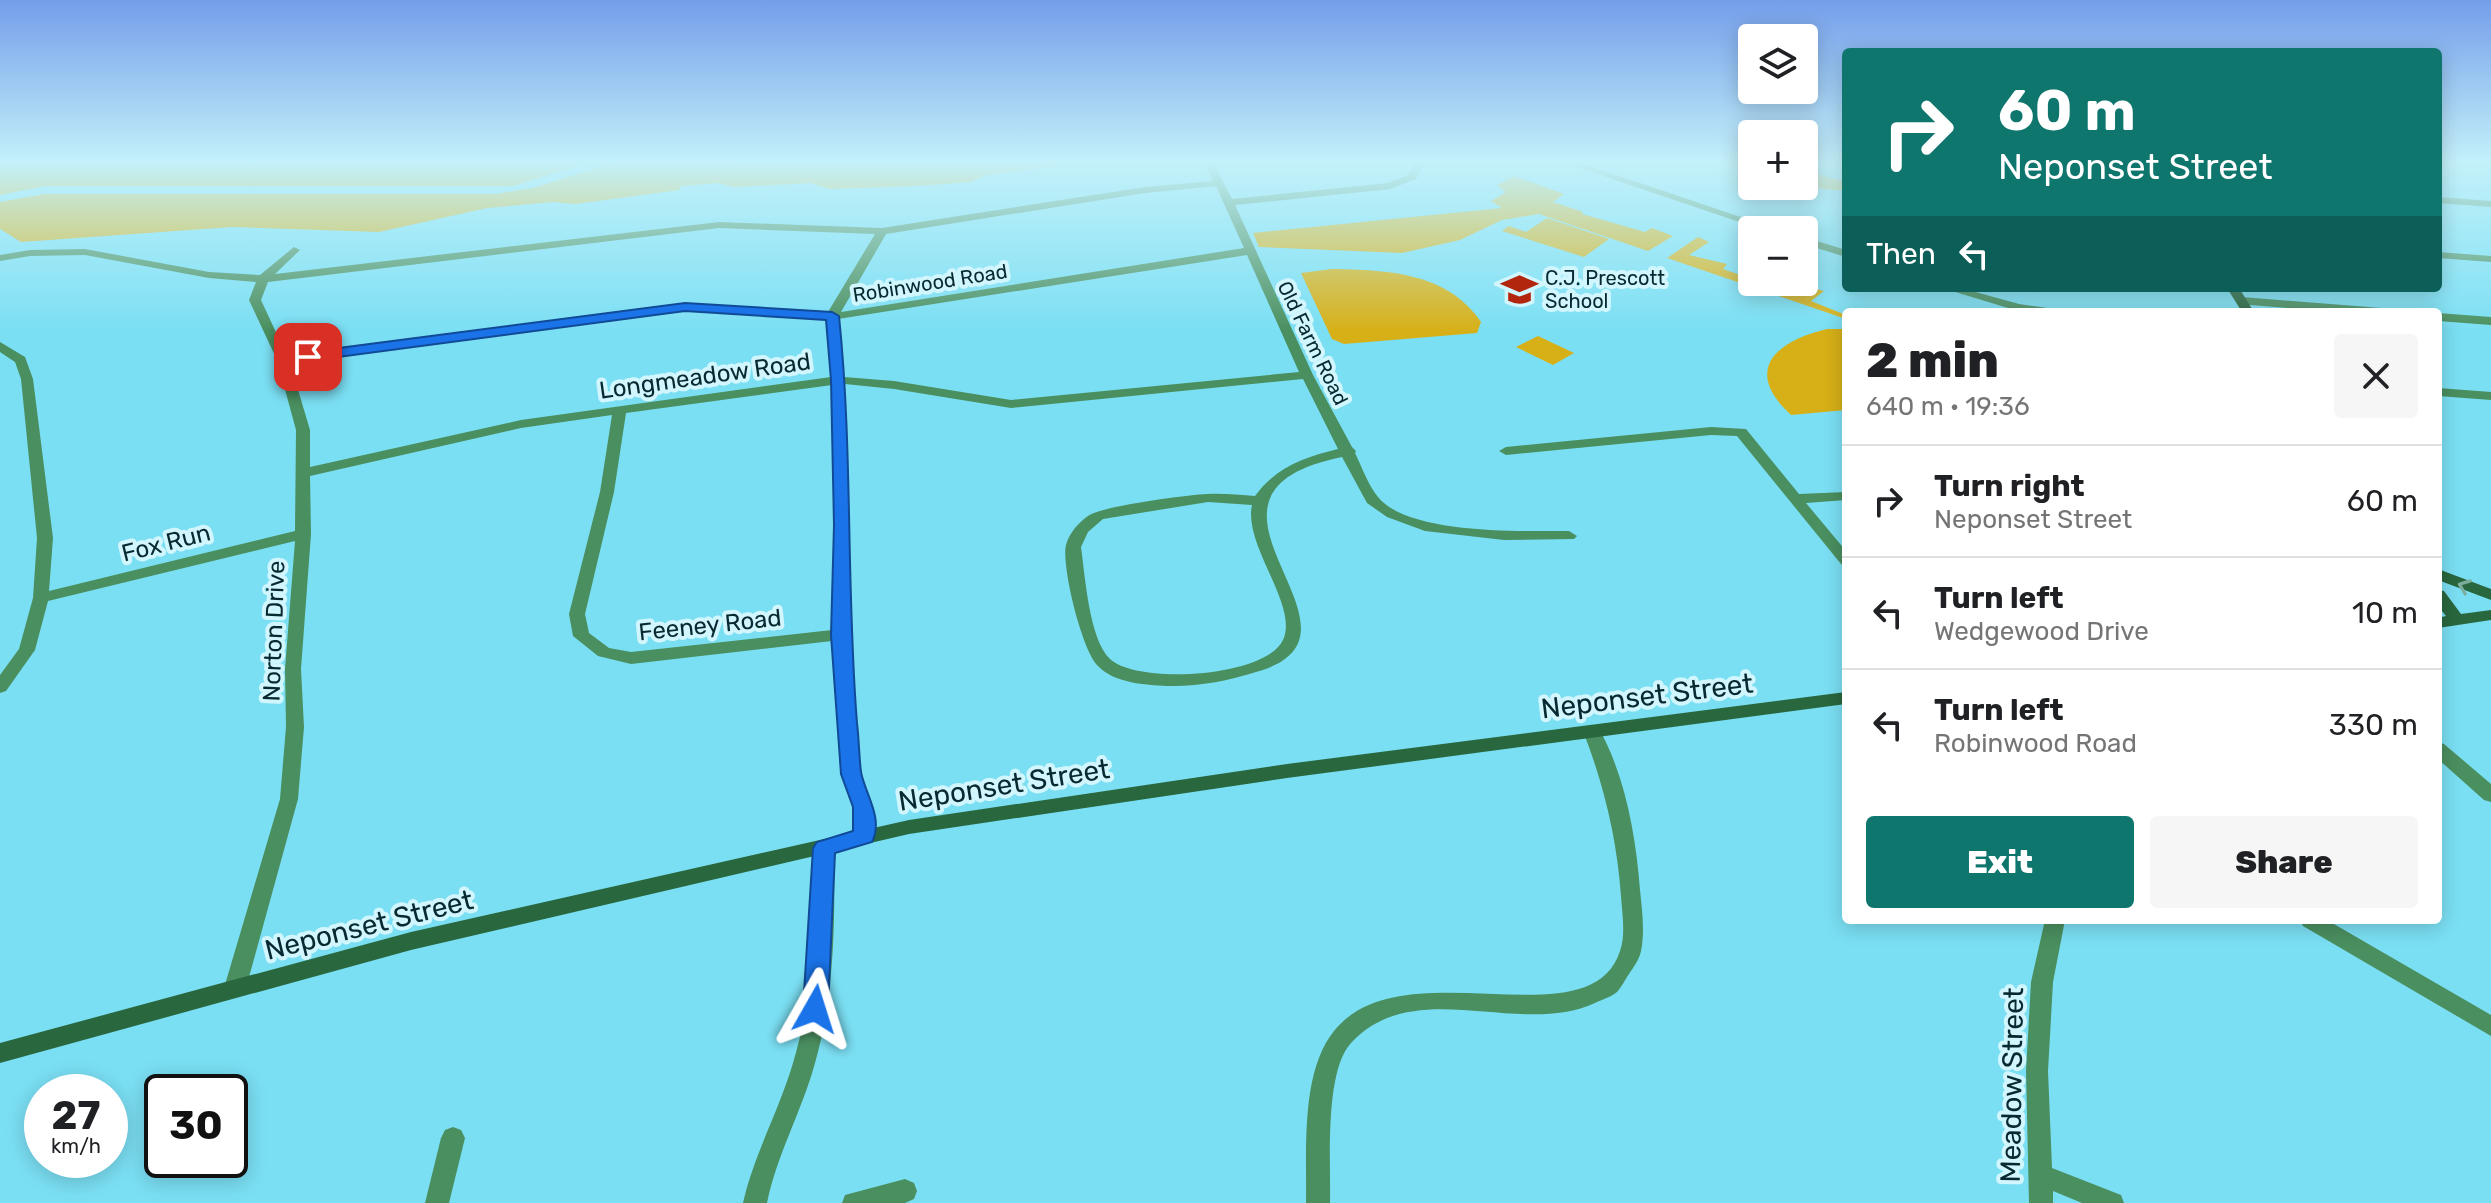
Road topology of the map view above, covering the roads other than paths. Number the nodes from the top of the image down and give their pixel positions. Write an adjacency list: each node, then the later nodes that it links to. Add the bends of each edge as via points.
1 (964, 218): 3 (street)
2 (1236, 218): 6 (street, Old Farm Road)
3 (882, 231): 11 (street, via 719,225); 16 (street)
4 (1818, 245): 7 (street)
5 (294, 250): 11 (street)
6 (1249, 251): 16 (street, Robinwood Road); 21 (street, Old Farm Road)
7 (1842, 253)
8 (2442, 255): 10 (street)
9 (0, 258): 11 (street, via 85,252 209,275)
10 (2491, 259)
11 (263, 279): 20 (street, Norton Drive, via 255,300)
12 (1963, 292): 14 (street)
13 (2245, 307): 15 (street)
14 (2024, 308)
15 (2272, 308)
16 (832, 316): 20 (street, Robinwood Road, via 685,307); 22 (street)
17 (2442, 317): 18 (street)
18 (2491, 321)
19 (0, 346): 37 (street, via 21,360 27,379 45,538)
20 (283, 360): 28 (street, Norton Drive, via 303,430)
21 (1307, 375): 22 (street, Longmeadow Road, via 1011,404); 26 (street, Old Farm Road)
22 (838, 380): 25 (street, Longmeadow Road); 42 (street)
23 (2442, 392): 24 (street)
24 (2491, 396)
25 (620, 409): 28 (street, Longmeadow Road, via 521,424); 42 (street, Feeney Road, via 607,492 577,614 581,636 604,652 631,658)
26 (1349, 451): 31 (street, via 1299,464); 33 (street, Old Farm Road, via 1372,500 1392,514 1457,532)
27 (1506, 451): 30 (street, via 1731,430 1741,432)
28 (304, 473): 32 (street, Norton Drive)
29 (1842, 496): 30 (street)
30 (1795, 499): 34 (street)
31 (1260, 501): 31 (street, via 1260,525 1294,622 1283,653 1263,666 1182,680 1145,681 1107,666 1090,641 1073,547 1088,522 1099,515 1208,498)
32 (303, 534): 37 (street, Fox Run); 52 (street, Norton Drive, via 289,799)
33 (1569, 536)
34 (1842, 556)
35 (2442, 576): 36 (main road, one-way to 35)
36 (2491, 595)
37 (41, 598): 43 (street, via 27,650)
38 (2442, 600): 40 (main road)
39 (2491, 615): 40 (main road)
40 (2458, 621): 41 (main road)
41 (2442, 623)
42 (840, 635): 48 (street, via 851,774 863,807)
43 (0, 687)
44 (1842, 699): 45 (main road, Neponset Street)
45 (1592, 731): 48 (main road, Neponset Street, via 1179,786); 61 (street, via 1614,785 1630,876 1629,958 1611,985 1585,999 1538,1006 1449,998 1401,1002 1367,1014 1342,1036 1324,1072)
46 (2442, 752): 47 (street)
47 (2491, 795)
48 (864, 836): 49 (main road, Neponset Street)
49 (824, 848): 52 (main road, Neponset Street, via 512,917); 59 (street, via 813,1028)
50 (2054, 924): 56 (street, Meadow Street, via 2040,1011)
51 (2317, 924): 53 (street)
52 (235, 988): 54 (main road, Neponset Street)
53 (2491, 1026)
54 (0, 1053)
55 (453, 1138): 58 (street)
56 (2041, 1175): 62 (street, Meadow Street); 63 (street)
57 (905, 1191): 60 (street)
58 (437, 1203)
59 (755, 1203)
60 (854, 1203)
61 (1318, 1203)
62 (2041, 1203)
63 (2112, 1203)

